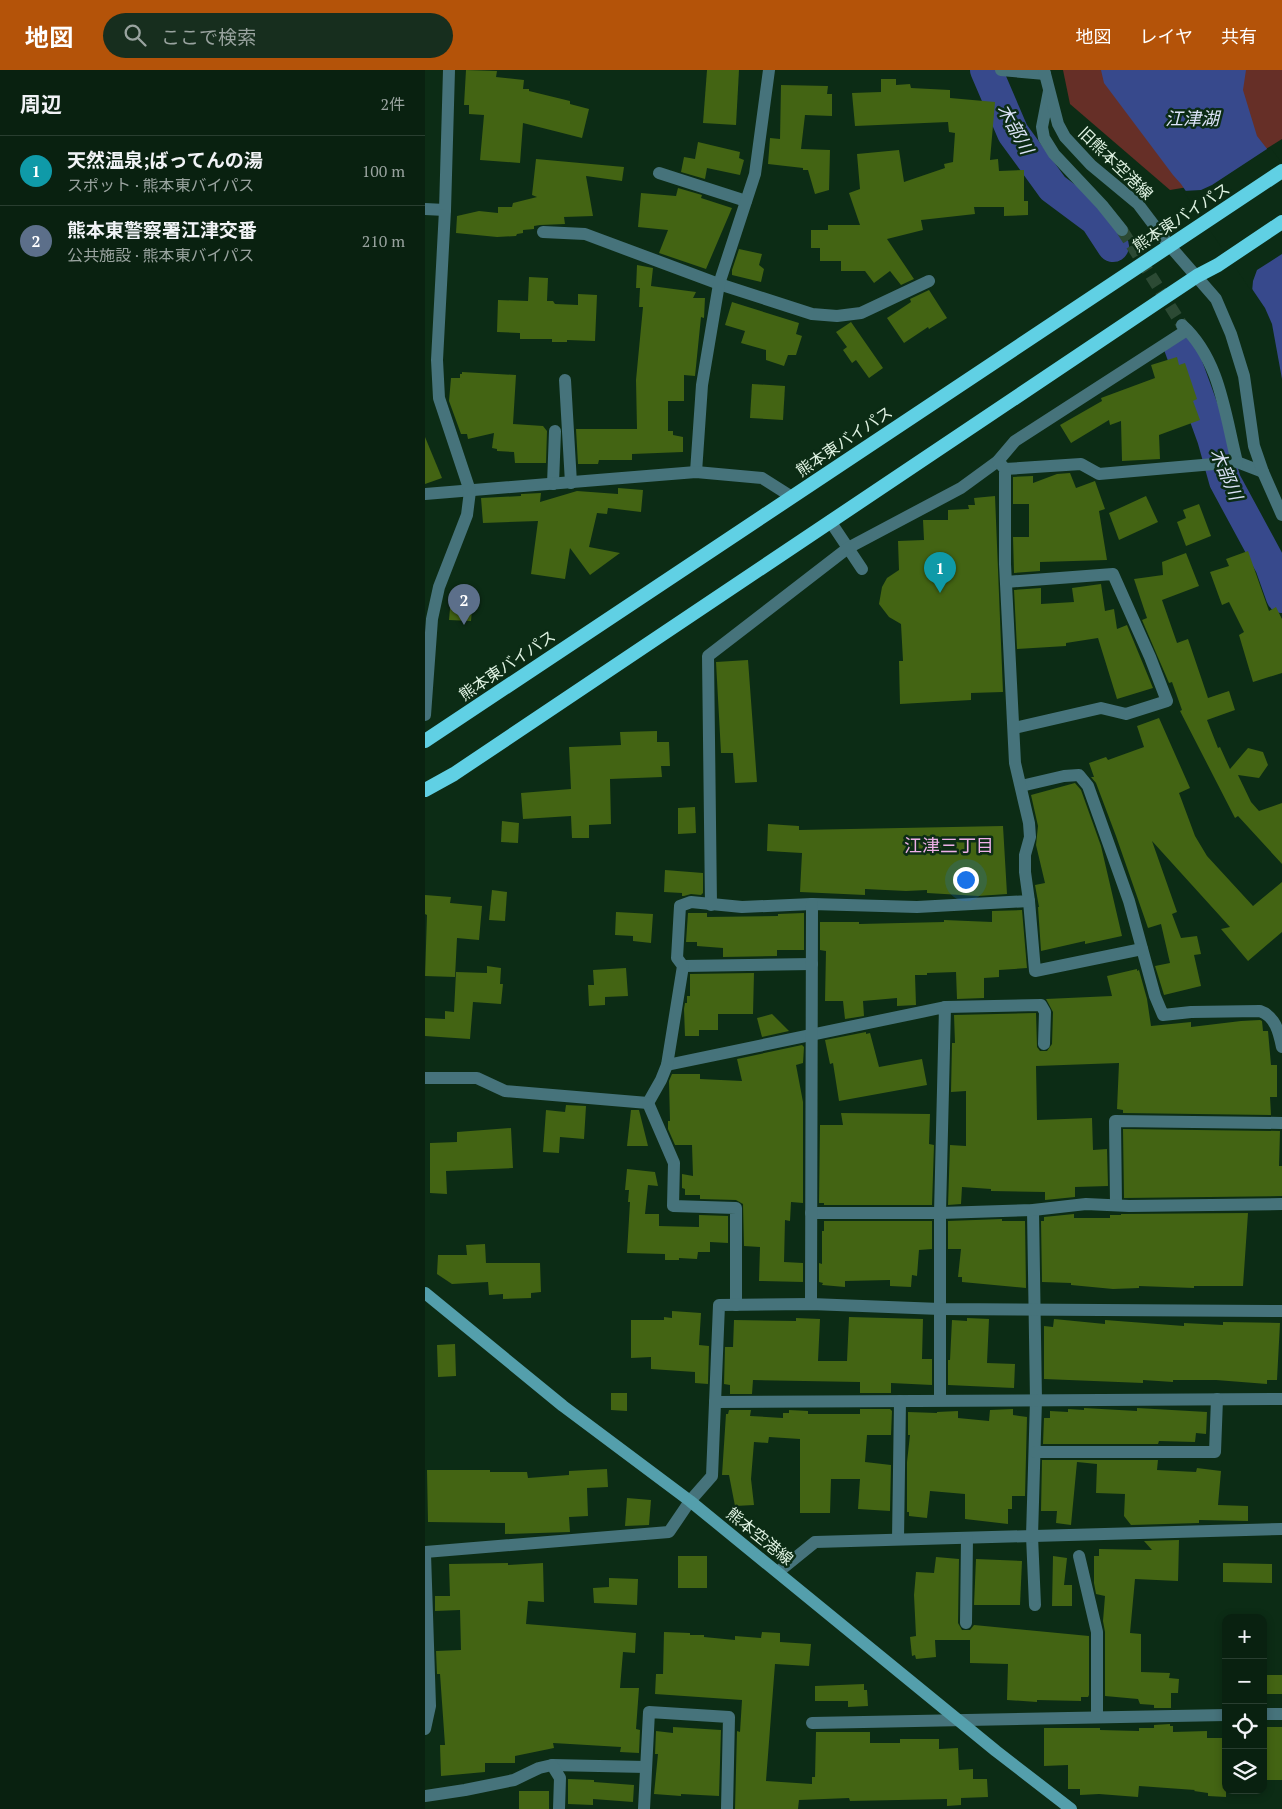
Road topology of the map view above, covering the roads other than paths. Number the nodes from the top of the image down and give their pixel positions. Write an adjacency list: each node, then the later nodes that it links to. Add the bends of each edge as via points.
1 (449, 70): 10 (street)
2 (769, 70): 8 (street, via 755,174)
3 (1001, 70): 4 (street)
4 (1045, 72): 5 (street, 旧熊本空港線)
5 (1049, 90): 12 (street, via 1043,138); 14 (street, 旧熊本空港線, via 1065,137 1091,165 1138,204)
6 (1282, 171): 14 (highway, 熊本東バイパス)
7 (659, 172): 8 (street)
8 (746, 202): 17 (street)
9 (425, 209): 10 (street)
10 (445, 210): 26 (street, via 437,360 439,398)
11 (1282, 222): 15 (highway)
12 (1122, 230)
13 (543, 232): 17 (street, via 585,234)
14 (1169, 245): 15 (street, 旧熊本空港線); 28 (highway, 熊本東バイパス)
15 (1197, 276): 23 (street, 旧熊本空港線, via 1217,300 1231,334 1244,376 1254,446); 30 (highway)
16 (929, 281): 17 (street, via 861,313 837,316 812,314)
17 (719, 284): 22 (street, via 702,385)
18 (565, 380): 24 (street)
19 (555, 431): 25 (street)
20 (1237, 462): 21 (street, via 1099,474 1081,464); 21 (street, via 1210,361 1185,328 1163,346 1015,441); 23 (street)
21 (1001, 465): 31 (street); 33 (street)
22 (696, 472): 24 (street); 28 (street, via 762,478)
23 (1263, 472): 29 (street, 旧熊本空港線)
24 (571, 483): 25 (street)
25 (553, 484): 26 (street)
26 (470, 491): 27 (street); 34 (street, via 467,515 437,595 432,619)
27 (425, 494)
28 (792, 497): 36 (highway, 熊本東バイパス)
29 (1282, 515)
30 (830, 521): 31 (street); 38 (highway, via 454,774)
31 (848, 548): 32 (street); 41 (street, via 708,656)
32 (863, 569)
33 (1006, 582): 35 (street); 35 (street, via 1113,574 1167,701 1126,714 1101,708)
34 (425, 715)
35 (1014, 728): 37 (street, via 1015,763)
36 (425, 740)
37 (1021, 786): 39 (street, via 1030,837 1025,856); 42 (street, via 1079,775 1088,786 1129,901)
38 (425, 790)
39 (1029, 900): 40 (street, via 917,908); 42 (street, via 1035,971)
40 (812, 904): 41 (street); 43 (street)
41 (711, 905): 44 (street, via 691,902 679,906 677,958)
42 (1142, 949): 48 (street, via 1163,1015 1260,1011 1274,1021)
43 (812, 964): 44 (street); 46 (street)
44 (683, 966): 49 (street)
45 (945, 1007): 46 (street); 47 (street, via 1041,1005 1045,1012); 57 (street)
46 (811, 1034): 49 (street); 56 (street)
47 (1045, 1044)
48 (1282, 1047)
49 (667, 1065): 51 (street)
50 (425, 1078): 51 (street, via 477,1078 505,1091)
51 (648, 1103): 60 (street, via 674,1163 673,1206 736,1208)
52 (1282, 1124): 53 (street, via 1115,1121)
53 (1116, 1204): 54 (street); 55 (street)
54 (1282, 1204)
55 (1033, 1210): 57 (street); 62 (street)
56 (811, 1213): 57 (street); 59 (street)
57 (940, 1213): 61 (street)
58 (425, 1293): 71 (main road, 熊本空港線, via 563,1406)
59 (811, 1304): 60 (street); 61 (street)
60 (736, 1305): 69 (street, via 719,1305)
61 (940, 1308): 62 (street); 66 (street)
62 (1034, 1309): 63 (street); 67 (street)
63 (1282, 1311)
64 (1217, 1399): 65 (street); 67 (street); 70 (street, via 1215,1452)
65 (1282, 1399)
66 (940, 1400): 67 (street); 68 (street)
67 (1036, 1400): 70 (street)
68 (900, 1401): 69 (street); 75 (street)
69 (715, 1402): 71 (street, via 713,1476)
70 (1035, 1452): 73 (street)
71 (690, 1502): 76 (street, via 669,1532); 78 (main road, 熊本空港線)
72 (1282, 1529): 73 (street)
73 (1032, 1536): 74 (street); 79 (street)
74 (967, 1538): 75 (street); 80 (street)
75 (898, 1539): 78 (street, via 815,1542)
76 (425, 1553): 87 (street, via 430,1706)
77 (1079, 1556): 84 (street, via 1097,1632)
78 (778, 1572): 85 (main road, 熊本空港線)
79 (1035, 1605)
80 (966, 1623)
81 (1267, 1714): 82 (street)
82 (1282, 1714)
83 (1222, 1715): 84 (street)
84 (1097, 1717): 85 (street)
85 (959, 1720): 86 (street); 94 (main road, 熊本空港線)
86 (812, 1723)
87 (425, 1729)
88 (552, 1766): 89 (street); 90 (street, via 539,1768 514,1780); 91 (street, via 560,1778)
89 (646, 1767): 92 (street); 93 (street, via 649,1712 729,1716)
90 (425, 1796)
91 (559, 1809)
92 (644, 1809)
93 (727, 1809)
94 (1071, 1809)

